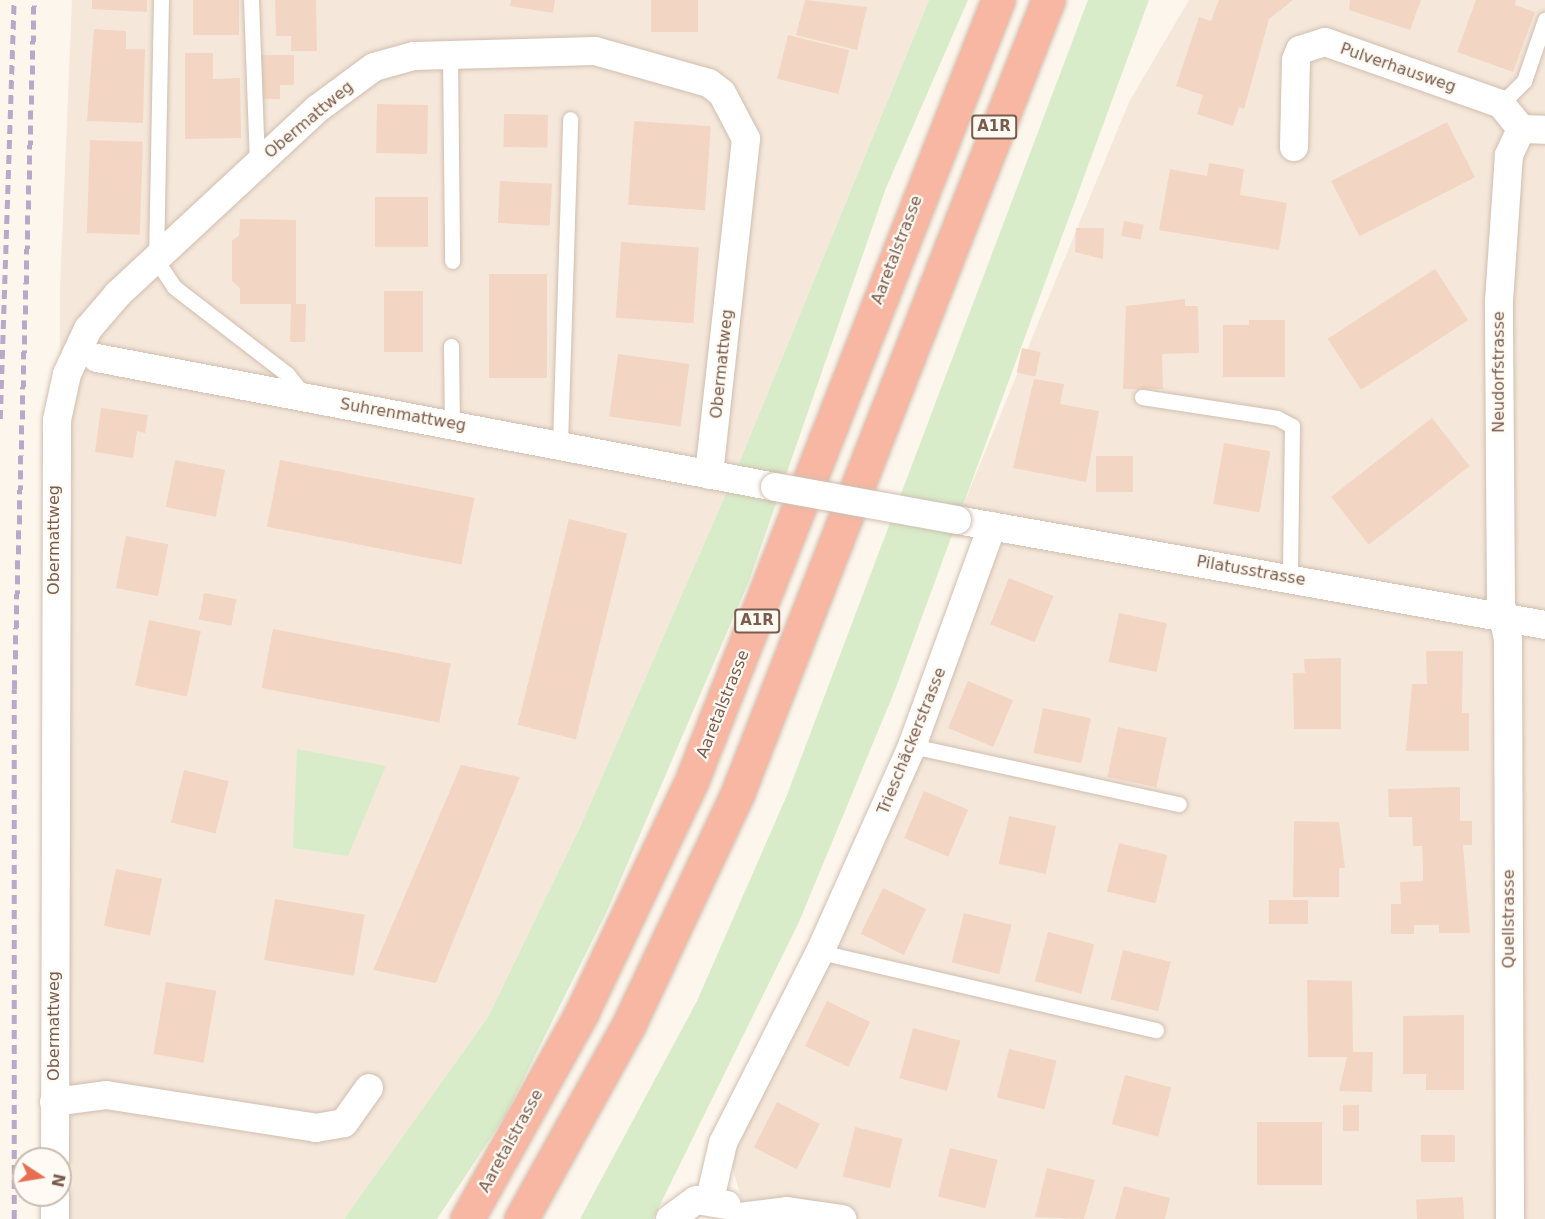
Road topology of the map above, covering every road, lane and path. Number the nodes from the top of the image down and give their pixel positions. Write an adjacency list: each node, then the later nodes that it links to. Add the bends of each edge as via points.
1 (161, 0): 12 (lane)
2 (251, 0): 11 (lane)
3 (998, 0): 34 (highway, Aaretalstrasse / A1R, via 692,780 581,1014)
4 (1048, 0): 35 (highway, A1R, via 738,792 629,1024)
5 (1545, 20): 7 (lane, via 1524,81)
6 (450, 55): 11 (street, Obermattweg, via 374,67 316,109); 13 (lane); 20 (street, Obermattweg, via 595,51 709,83 722,93 746,139)
7 (1501, 104): 9 (street); 10 (street, Pulverhausweg, via 1325,42 1310,44 1296,60)
8 (570, 120): 19 (lane)
9 (1533, 129): 23 (street, Neudorfstrasse, via 1509,154 1498,301)
10 (1294, 147)
11 (257, 164): 12 (street, Obermattweg)
12 (156, 260): 17 (lane, via 174,287 286,374); 30 (street, Obermattweg, via 88,329 67,374 57,420)
13 (452, 261)
14 (451, 346): 18 (lane)
15 (97, 358): 17 (street, Suhrenmattweg)
16 (1142, 397): 22 (lane, via 1277,418 1292,426)
17 (307, 399): 18 (street, Suhrenmattweg)
18 (452, 423): 19 (street, Suhrenmattweg)
19 (560, 444): 20 (street, Suhrenmattweg)
20 (720, 478): 21 (street, Pilatusstrasse, bridge)
21 (992, 526): 22 (street, Pilatusstrasse); 25 (street, Trieschäckerstrasse)
22 (1290, 578): 23 (street, Pilatusstrasse)
23 (1505, 619): 24 (street, Pilatusstrasse); 38 (street, Quellstrasse)
24 (1545, 625)
25 (912, 746): 26 (lane); 27 (street, Trieschäckerstrasse)
26 (1179, 804)
27 (820, 952): 28 (lane); 32 (street, Trieschäckerstrasse, via 723,1143)
28 (1156, 1030)
29 (369, 1088): 30 (street, Obermattweg, via 344,1123 316,1128 106,1095)
30 (54, 1102): 31 (street, Obermattweg)
31 (55, 1147)
32 (710, 1199): 33 (street); 36 (street, via 683,1205)
33 (741, 1218): 37 (street, via 787,1211)
34 (467, 1219)
35 (521, 1219)
36 (670, 1219)
37 (842, 1219)
38 (1510, 1219)

